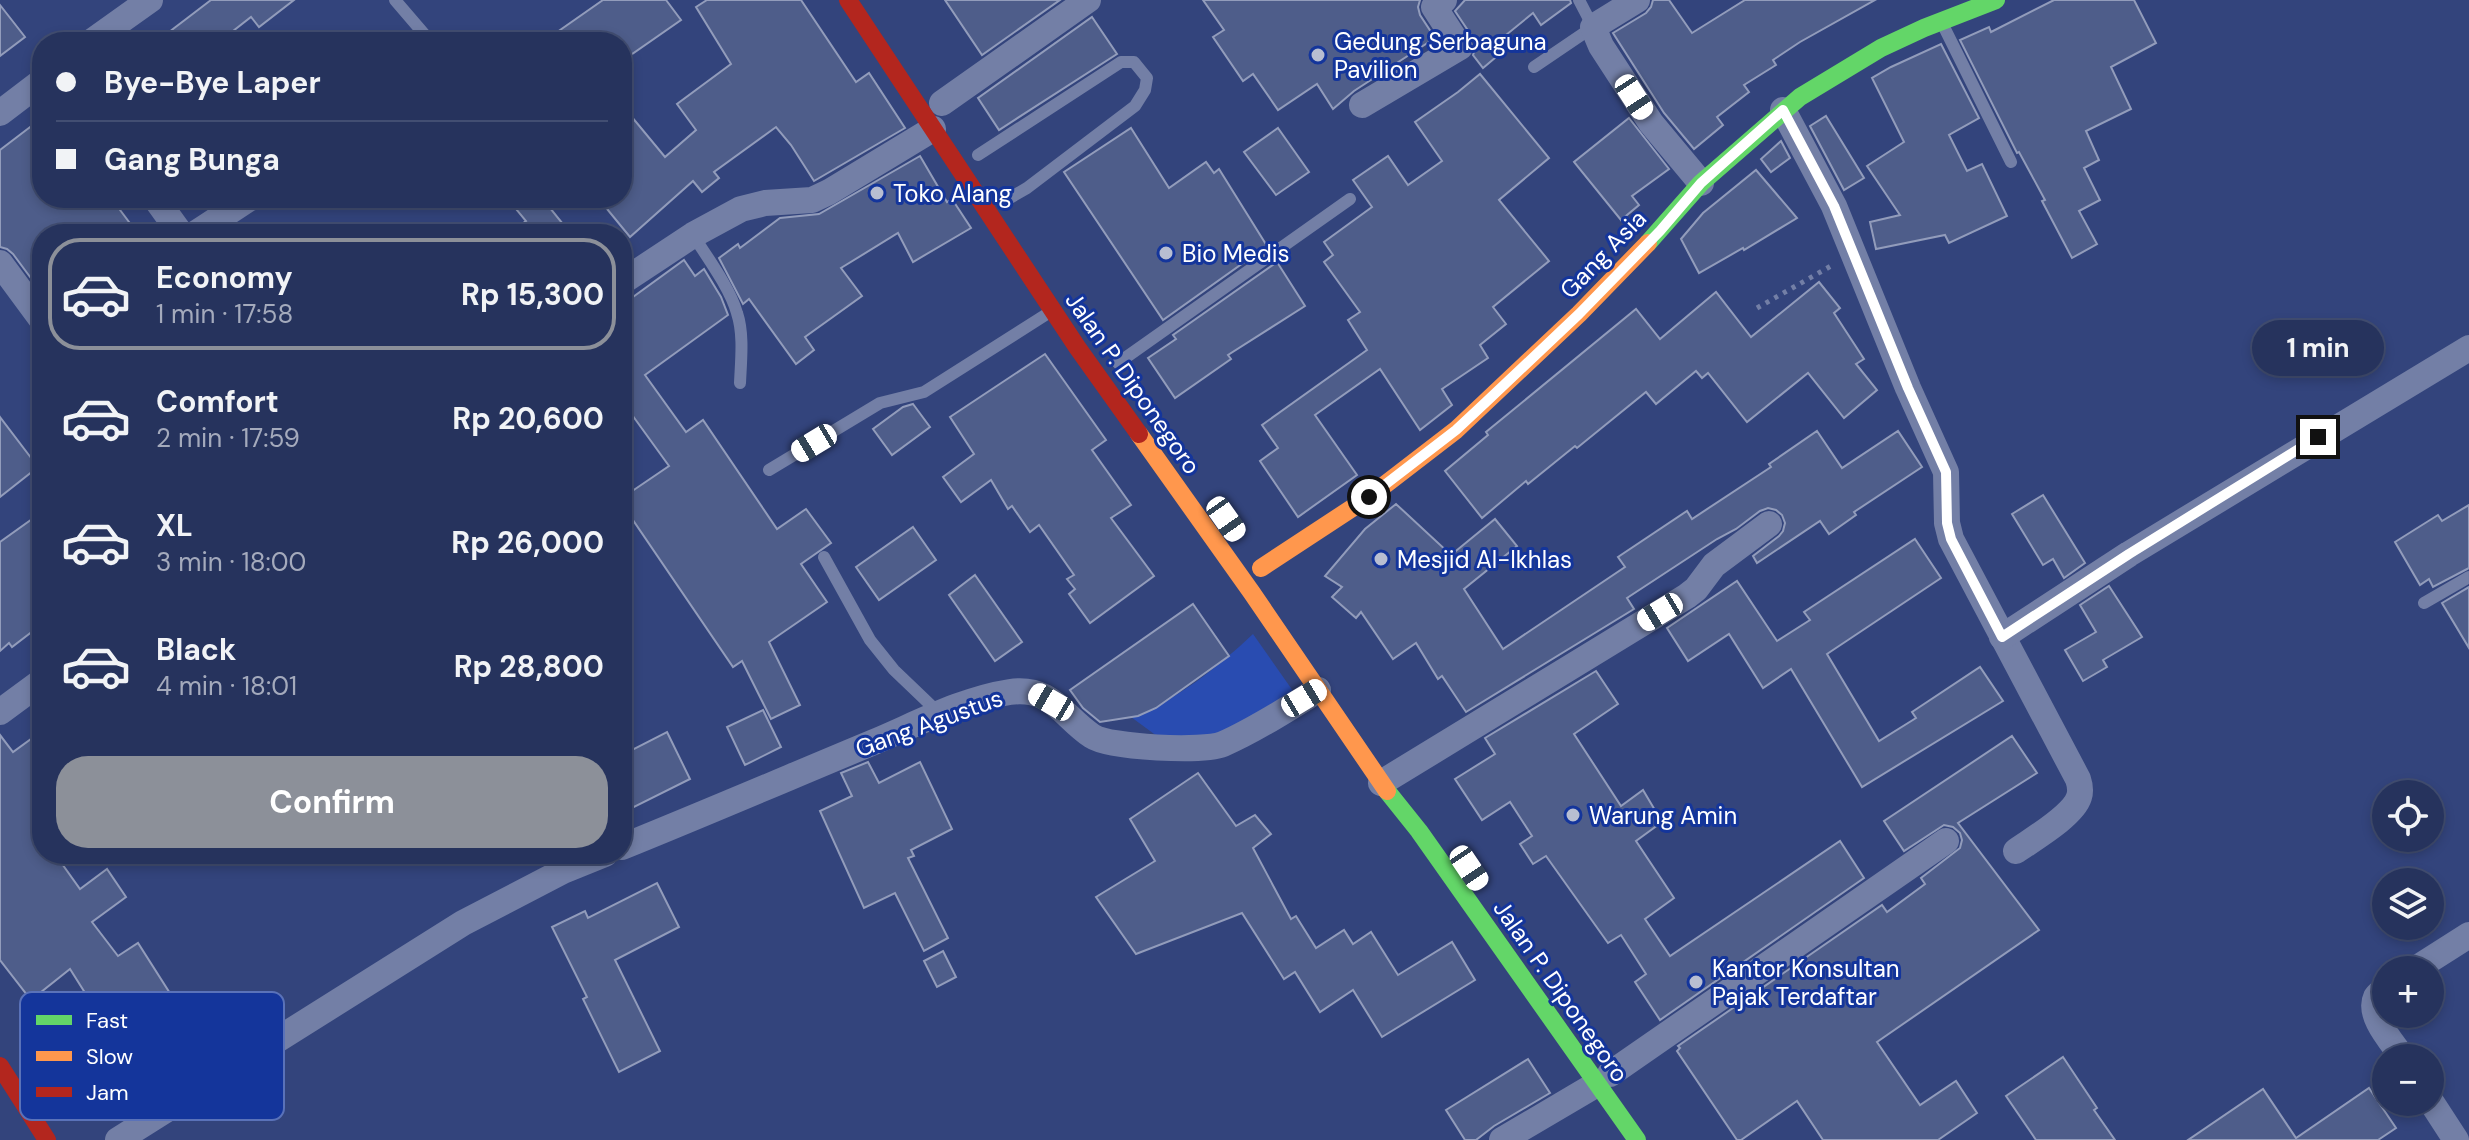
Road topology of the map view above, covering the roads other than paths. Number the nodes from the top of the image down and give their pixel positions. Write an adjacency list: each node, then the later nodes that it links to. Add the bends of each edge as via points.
1 (150, 0): 11 (street)
2 (395, 0): 12 (lane)
3 (848, 0): 16 (main road, Jalan P. Diponegoro)
4 (1088, 0): 16 (street)
5 (1444, 0): 15 (street, via 1434,7 1460,47)
6 (1579, 0): 10 (lane)
7 (1637, 0): 10 (street)
8 (1996, 0): 9 (main road, Gang Asia)
9 (1941, 21): 17 (main road, Gang Asia, via 1881,48); 20 (lane)
10 (1593, 27): 13 (lane); 21 (street, via 1651,123)
11 (105, 32)
12 (422, 32)
13 (1534, 67)
14 (32, 89): 18 (street)
15 (1362, 105)
16 (940, 109): 27 (street, via 821,196 741,209); 31 (main road, Jalan P. Diponegoro)
17 (1783, 110): 21 (main road, Gang Asia); 41 (street, via 1834,206 1946,472 1951,539)
18 (0, 113)
19 (977, 154): 22 (lane, via 1121,62 1141,68 1147,78 1135,106 1027,188)
20 (2011, 162)
21 (1701, 183): 39 (main road, Gang Asia, via 1579,314 1456,430 1369,497 1256,562)
22 (1004, 194): 25 (main road)
23 (1350, 199): 33 (lane)
24 (235, 208): 26 (street)
25 (1021, 219)
26 (210, 224)
27 (693, 235): 29 (street); 34 (lane, via 737,313)
28 (0, 263): 30 (street)
29 (632, 275)
30 (32, 306)
31 (1052, 310): 35 (lane, via 924,392 880,403); 43 (main road, Jalan P. Diponegoro)
32 (2469, 348): 41 (street)
33 (1117, 363)
34 (740, 383)
35 (769, 470)
36 (1769, 524): 46 (street, via 1714,565 1687,596)
37 (824, 557): 45 (lane, via 870,640)
38 (2469, 577): 40 (lane)
39 (1272, 587)
40 (2424, 603)
41 (2002, 637): 49 (street, via 2080,787 2076,804 2066,814)
42 (32, 688): 44 (street)
43 (1318, 690): 45 (street, Gang Agustus, via 1221,746 1139,746 1093,738 1037,693 998,695); 46 (main road, Jalan P. Diponegoro)
44 (0, 712)
45 (940, 714): 48 (street, Gang Agustus)
46 (1396, 774): 56 (main road, Jalan P. Diponegoro, via 1419,831)
47 (1946, 841): 56 (street)
48 (632, 843)
49 (2016, 851)
50 (580, 864): 54 (street, via 463,923)
51 (2469, 935): 52 (street)
52 (2436, 956)
53 (1531, 958): 56 (main road, Jalan P. Diponegoro)
54 (284, 1036)
55 (0, 1066): 57 (main road)
56 (1604, 1079): 63 (street); 64 (main road, Jalan P. Diponegoro); 65 (main road, Jalan P. Diponegoro)
57 (20, 1097)
58 (2440, 1116): 66 (street)
59 (34, 1120): 61 (main road)
60 (150, 1120): 62 (street)
61 (47, 1140)
62 (118, 1140)
63 (1502, 1140)
64 (1637, 1140)
65 (1658, 1140)
66 (2456, 1140)

